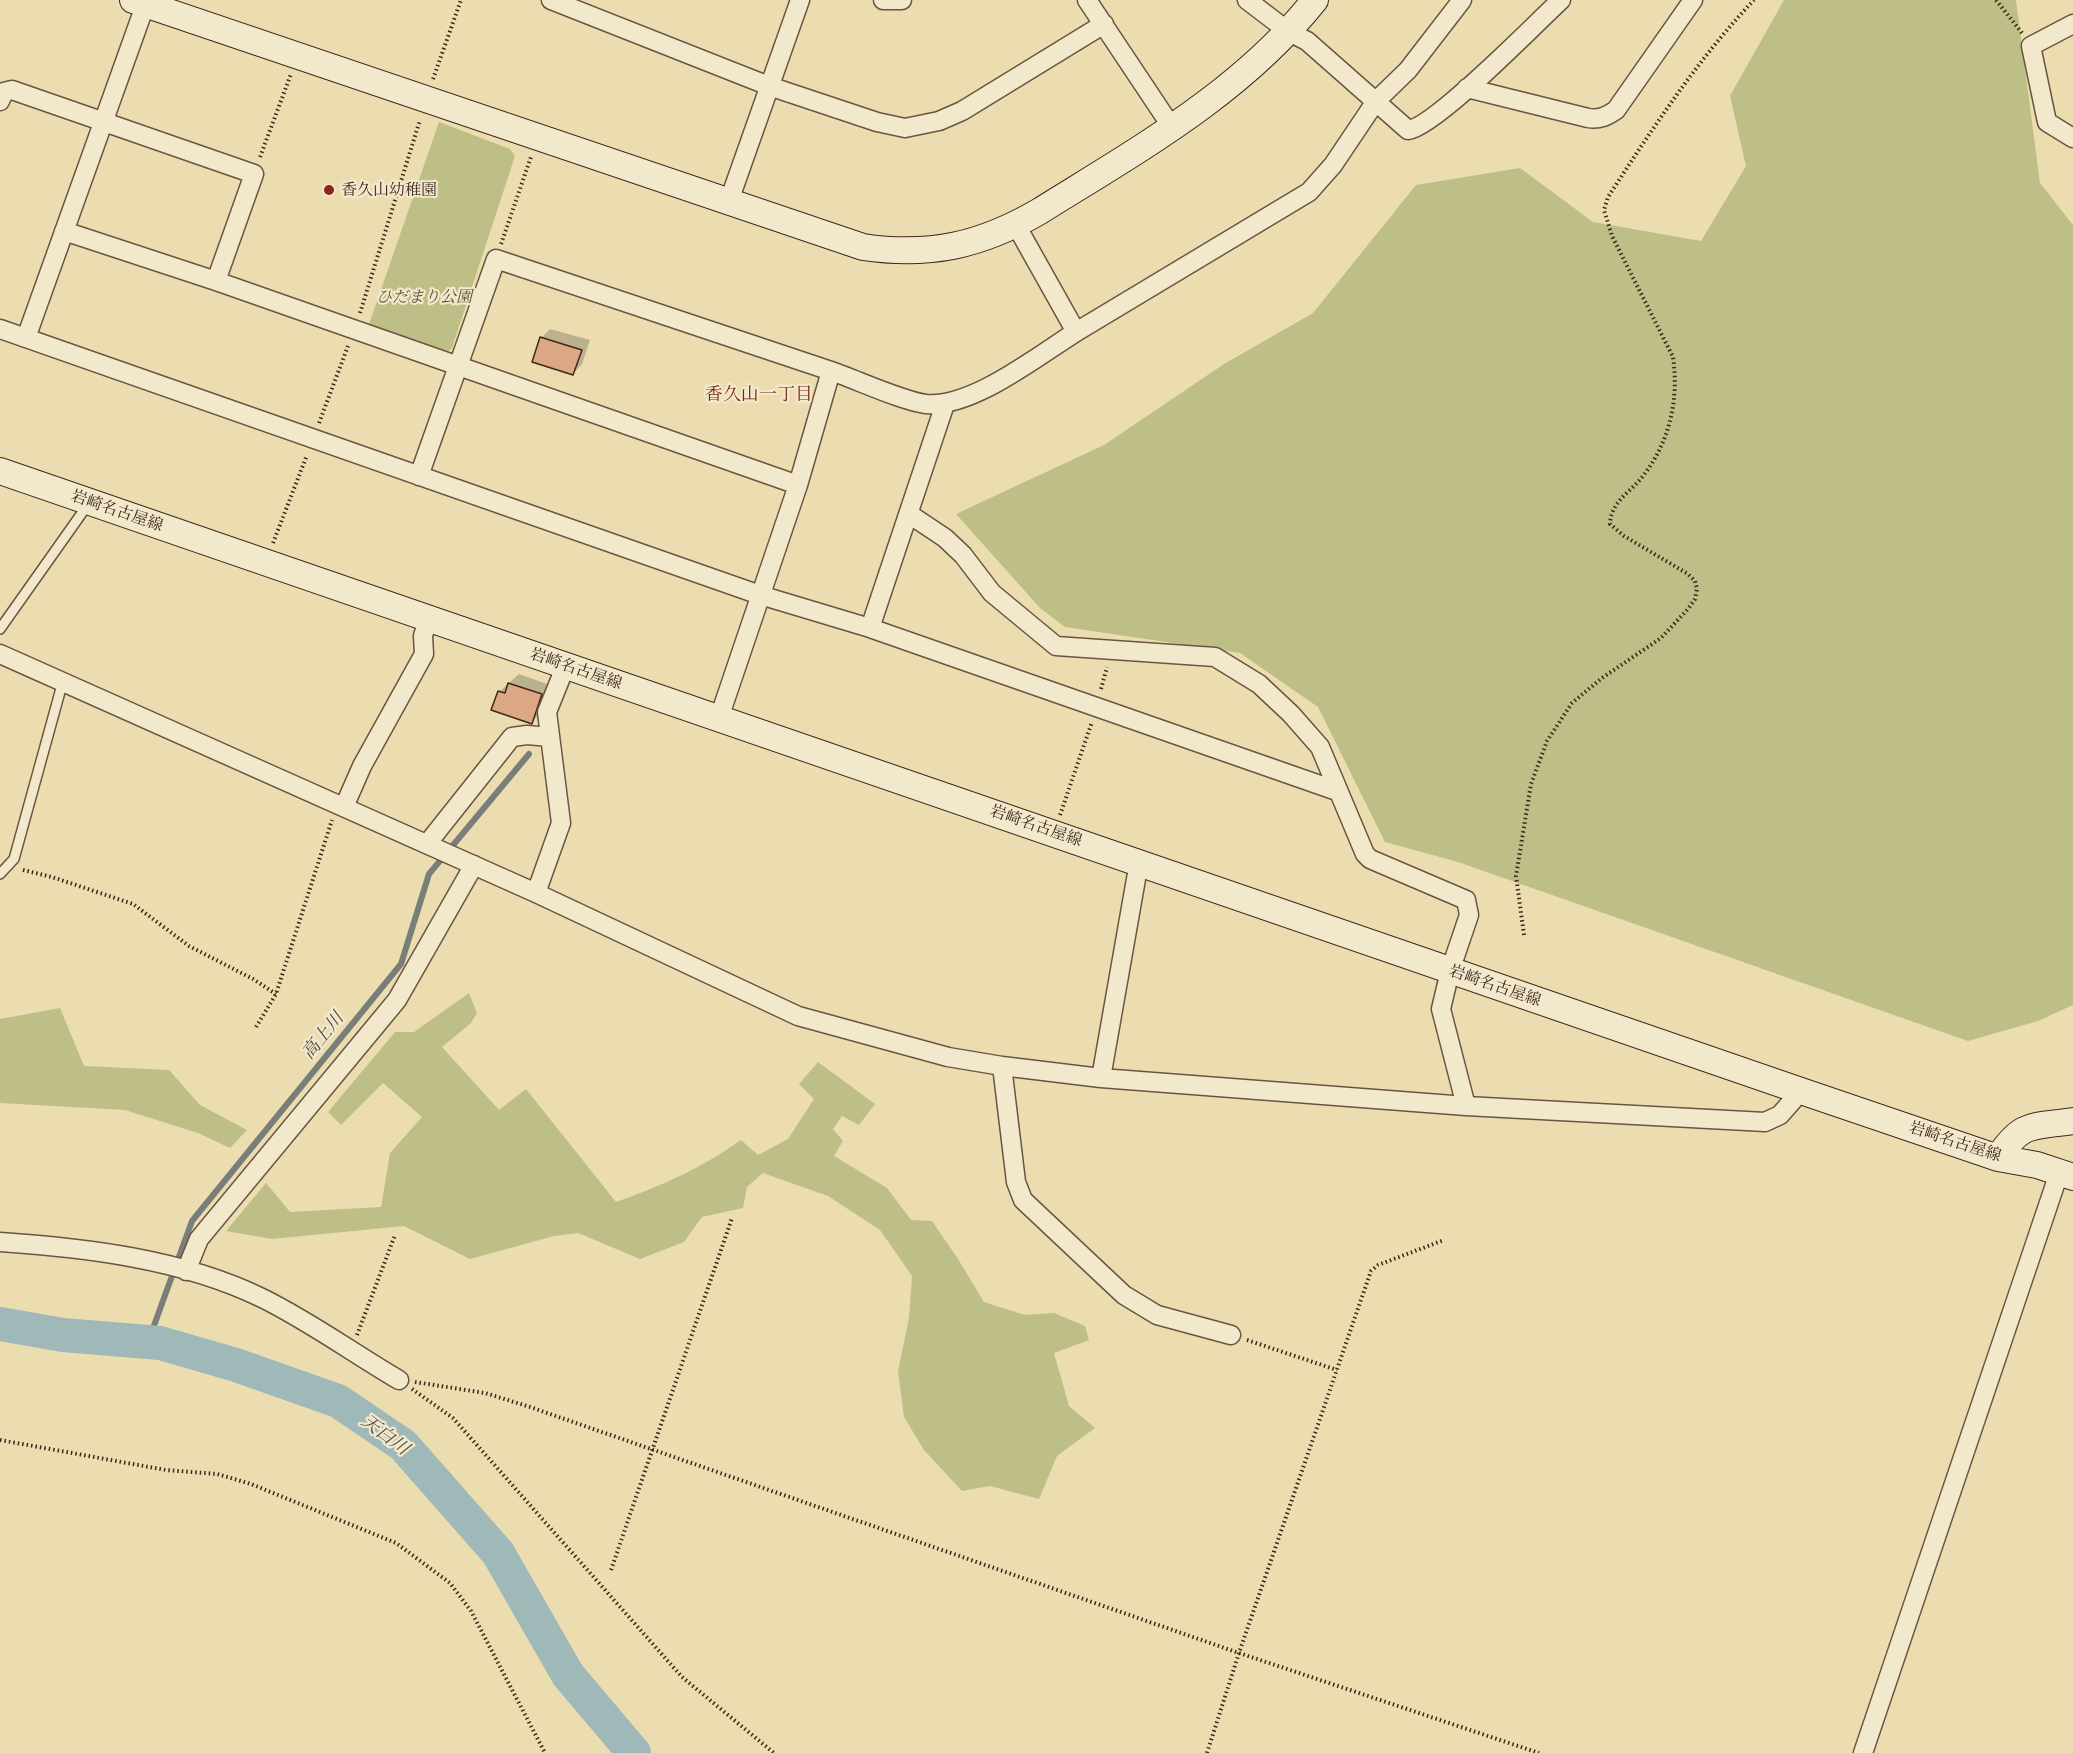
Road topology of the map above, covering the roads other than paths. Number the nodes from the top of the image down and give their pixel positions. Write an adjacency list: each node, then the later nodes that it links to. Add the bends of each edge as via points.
1 (551, 0): 15 (street)
2 (800, 0): 15 (street)
3 (883, 0): 4 (street)
4 (903, 0)
5 (1087, 0): 12 (street)
6 (1248, 0): 14 (street)
7 (1315, 0): 14 (main road)
8 (1462, 0): 18 (street, via 1408,70)
9 (1561, 0): 16 (street)
10 (1693, 0): 16 (street, via 1616,110 1607,116 1596,120)
11 (142, 1): 19 (street); 22 (main road, via 537,139)
12 (1104, 24): 15 (street, via 962,111 939,121 905,128); 20 (street)
13 (2073, 24): 21 (street, via 2031,46 2047,122)
14 (1289, 32): 18 (street, via 1307,41); 20 (main road, via 1245,73)
15 (770, 86): 22 (street)
16 (1467, 88): 18 (street, via 1419,129 1408,130)
17 (0, 101): 19 (street, via 4,92 12,90)
18 (1376, 101): 27 (street, via 1333,165 1309,192)
19 (104, 124): 24 (street); 25 (street, via 254,174)
20 (1173, 129): 23 (main road)
21 (2073, 138)
22 (729, 201): 23 (main road, via 882,250 936,250 965,245)
23 (1016, 225): 27 (street)
24 (64, 231): 25 (street); 28 (street)
25 (216, 281): 29 (street)
26 (0, 329): 28 (street)
27 (1076, 332): 31 (street, via 975,394)
28 (26, 338): 33 (street)
29 (458, 366): 30 (street, via 496,259); 33 (street); 34 (street)
30 (831, 371): 31 (street, via 923,404); 34 (street)
31 (945, 404): 36 (street)
32 (0, 471): 35 (main road, 岩崎名古屋線)
33 (419, 476): 37 (street)
34 (798, 485): 37 (street)
35 (90, 502): 38 (main road, 岩崎名古屋線); 40 (lane)
36 (909, 514): 39 (street); 46 (street, via 945,538 992,593 1056,646 1215,657 1235,667 1291,714 1320,747)
37 (760, 595): 39 (street); 44 (street)
38 (428, 619): 42 (main road, 岩崎名古屋線); 47 (street, via 423,636 424,654)
39 (870, 628): 46 (street)
40 (0, 629)
41 (0, 654): 43 (street)
42 (566, 665): 44 (main road, 岩崎名古屋線); 45 (street, via 547,712)
43 (63, 681): 47 (street); 51 (lane, via 14,859)
44 (719, 718): 49 (main road, 岩崎名古屋線)
45 (550, 737): 48 (street, via 512,737); 52 (street, via 561,823)
46 (1337, 791): 53 (street, via 1370,859 1466,900 1469,915)
47 (340, 805): 48 (street)
48 (440, 850): 50 (street)
49 (1139, 862): 53 (main road, 岩崎名古屋線); 55 (street)
50 (474, 865): 52 (street); 62 (street, via 397,1000 200,1239)
51 (0, 874)
52 (536, 893): 54 (street, via 798,1016 948,1057)
53 (1450, 971): 56 (main road, 岩崎名古屋線); 57 (street, via 1442,1017)
54 (1002, 1066): 55 (street); 63 (street, via 1016,1182 1023,1200 1124,1294 1157,1316)
55 (1101, 1078): 57 (street)
56 (1801, 1091): 57 (street, via 1775,1120 1765,1122); 59 (main road, 岩崎名古屋線)
57 (1466, 1106)
58 (2073, 1121): 59 (main road, via 2026,1128 2013,1136)
59 (1998, 1158): 60 (main road, 岩崎名古屋線)
60 (2066, 1175): 65 (street)
61 (0, 1242): 62 (street, via 51,1246)
62 (184, 1270): 64 (street, via 262,1298)
63 (1232, 1335)
64 (399, 1380)
65 (1863, 1753)

